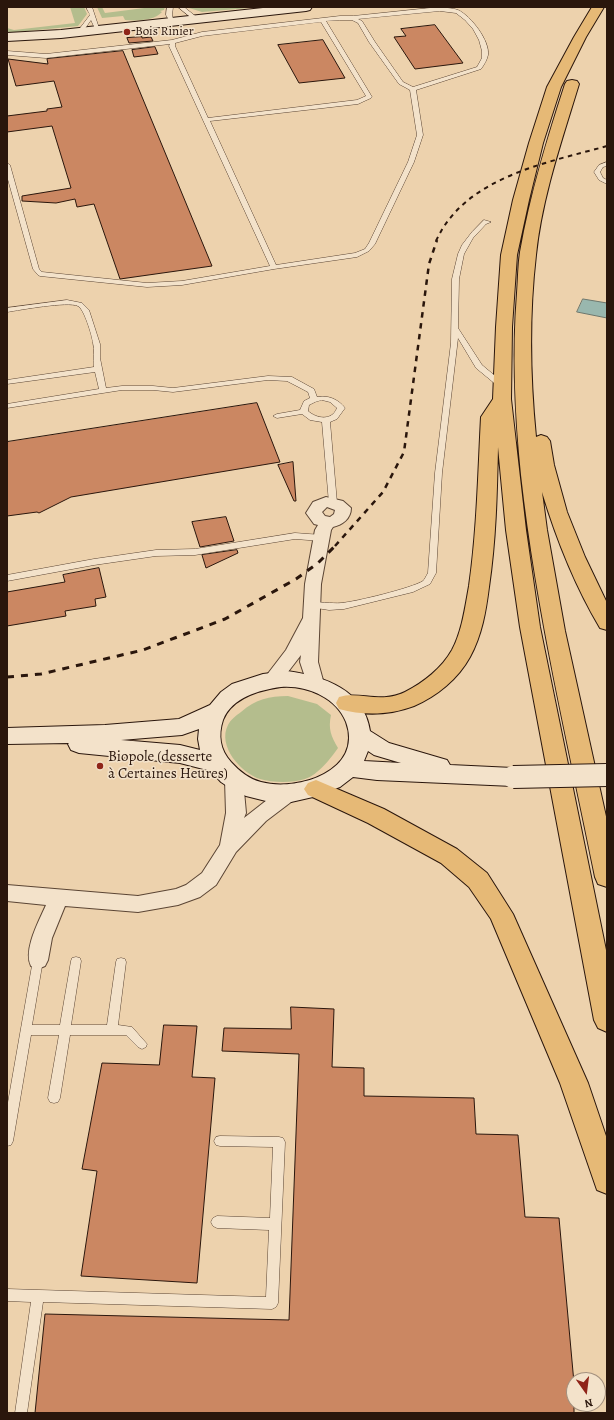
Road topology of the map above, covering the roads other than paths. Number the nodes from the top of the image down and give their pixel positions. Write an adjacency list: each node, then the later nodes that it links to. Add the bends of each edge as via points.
1 (89, 7): 6 (lane)
2 (170, 7): 10 (lane, via 169,15)
3 (181, 7): 11 (lane)
4 (306, 7): 11 (street)
5 (598, 7): 32 (highway, via 554,87 521,200 509,255)
6 (92, 15): 12 (lane); 13 (lane)
7 (353, 18): 9 (lane); 20 (lane, via 363,26 401,83); 20 (lane, via 450,9 470,22 485,51 484,60 479,68)
8 (607, 18): 33 (highway, via 569,88 538,201 528,254 523,325)
9 (323, 20): 14 (lane); 21 (lane, via 369,97 358,102)
10 (172, 22): 11 (street); 12 (street)
11 (203, 22): 14 (lane)
12 (98, 30): 13 (street)
13 (80, 32): 15 (street)
14 (202, 34): 18 (lane)
15 (52, 35): 16 (street); 17 (street)
16 (7, 37)
17 (7, 41)
18 (173, 42): 19 (lane, via 46,56); 21 (lane, via 172,46)
19 (7, 53)
20 (413, 89): 26 (lane, via 420,135 411,162 372,244 357,255)
21 (207, 120): 26 (lane)
22 (607, 164): 24 (lane, via 600,166 597,172)
23 (7, 165): 26 (lane, via 36,269 40,274 147,285 182,283)
24 (607, 182)
25 (488, 222): 28 (lane, via 484,222 470,237 461,253 454,293)
26 (274, 267)
27 (7, 310): 29 (lane, via 67,302 80,304 86,310 97,344)
28 (455, 329): 32 (lane, via 479,366); 42 (lane, via 440,458 430,578 419,588)
29 (98, 368): 30 (lane); 31 (lane)
30 (7, 382)
31 (104, 391): 34 (lane, via 122,388 173,390 268,378 289,379 311,391); 35 (lane)
32 (502, 392): 46 (highway, via 490,417 483,561 475,611 465,646 451,669 408,700 371,707); 64 (highway, via 516,530 530,627)
33 (523, 394): 43 (highway, via 537,412 547,478 571,546); 58 (highway, via 528,452 555,631)
34 (314, 399): 36 (lane, via 303,407); 38 (lane, via 331,399 341,408 340,413 334,418)
35 (7, 406)
36 (304, 412): 37 (lane); 38 (lane, via 313,419)
37 (277, 416)
38 (326, 420): 39 (lane)
39 (333, 503): 40 (street, via 343,509 343,514 335,521 328,522)
40 (322, 538): 41 (lane, via 294,536 195,552 156,553); 42 (street)
41 (7, 578)
42 (312, 611): 44 (street, via 294,653); 45 (street, via 309,662)
43 (607, 623)
44 (272, 680): 45 (street); 47 (street, via 240,691 226,700)
45 (315, 684): 46 (street, via 333,692)
46 (347, 703): 49 (street, via 357,719)
47 (216, 711): 48 (street, via 182,727 105,733); 50 (street, via 209,728 209,746)
48 (12, 735): 50 (street, via 180,754)
49 (360, 736): 51 (street, via 357,753); 52 (street, via 382,749)
50 (216, 763): 54 (street)
51 (348, 768): 52 (street); 55 (street, via 334,780)
52 (469, 775): 53 (street, bridge)
53 (607, 775)
54 (234, 780): 56 (street, via 259,791); 57 (street, via 236,813)
55 (316, 788): 56 (street); 72 (highway, via 376,816 449,856 478,880 501,914 567,1068)
56 (288, 794): 57 (street, via 259,816)
57 (229, 846): 60 (street, via 209,879 193,891 178,897 138,904)
58 (607, 877)
59 (7, 893): 60 (street)
60 (59, 897): 61 (street, via 42,938)
61 (38, 960): 65 (lane)
62 (76, 961): 66 (lane)
63 (121, 962): 67 (lane)
64 (607, 1020)
65 (26, 1030): 66 (lane); 71 (lane)
66 (66, 1030): 67 (lane); 69 (lane)
67 (112, 1030): 68 (lane, via 128,1030)
68 (142, 1044)
69 (54, 1098)
70 (220, 1141): 74 (lane, via 279,1142)
71 (7, 1142)
72 (607, 1180)
73 (217, 1222): 74 (lane)
74 (275, 1224): 76 (lane, via 272,1303)
75 (7, 1295): 76 (lane)
76 (38, 1296): 77 (lane)
77 (22, 1413)

